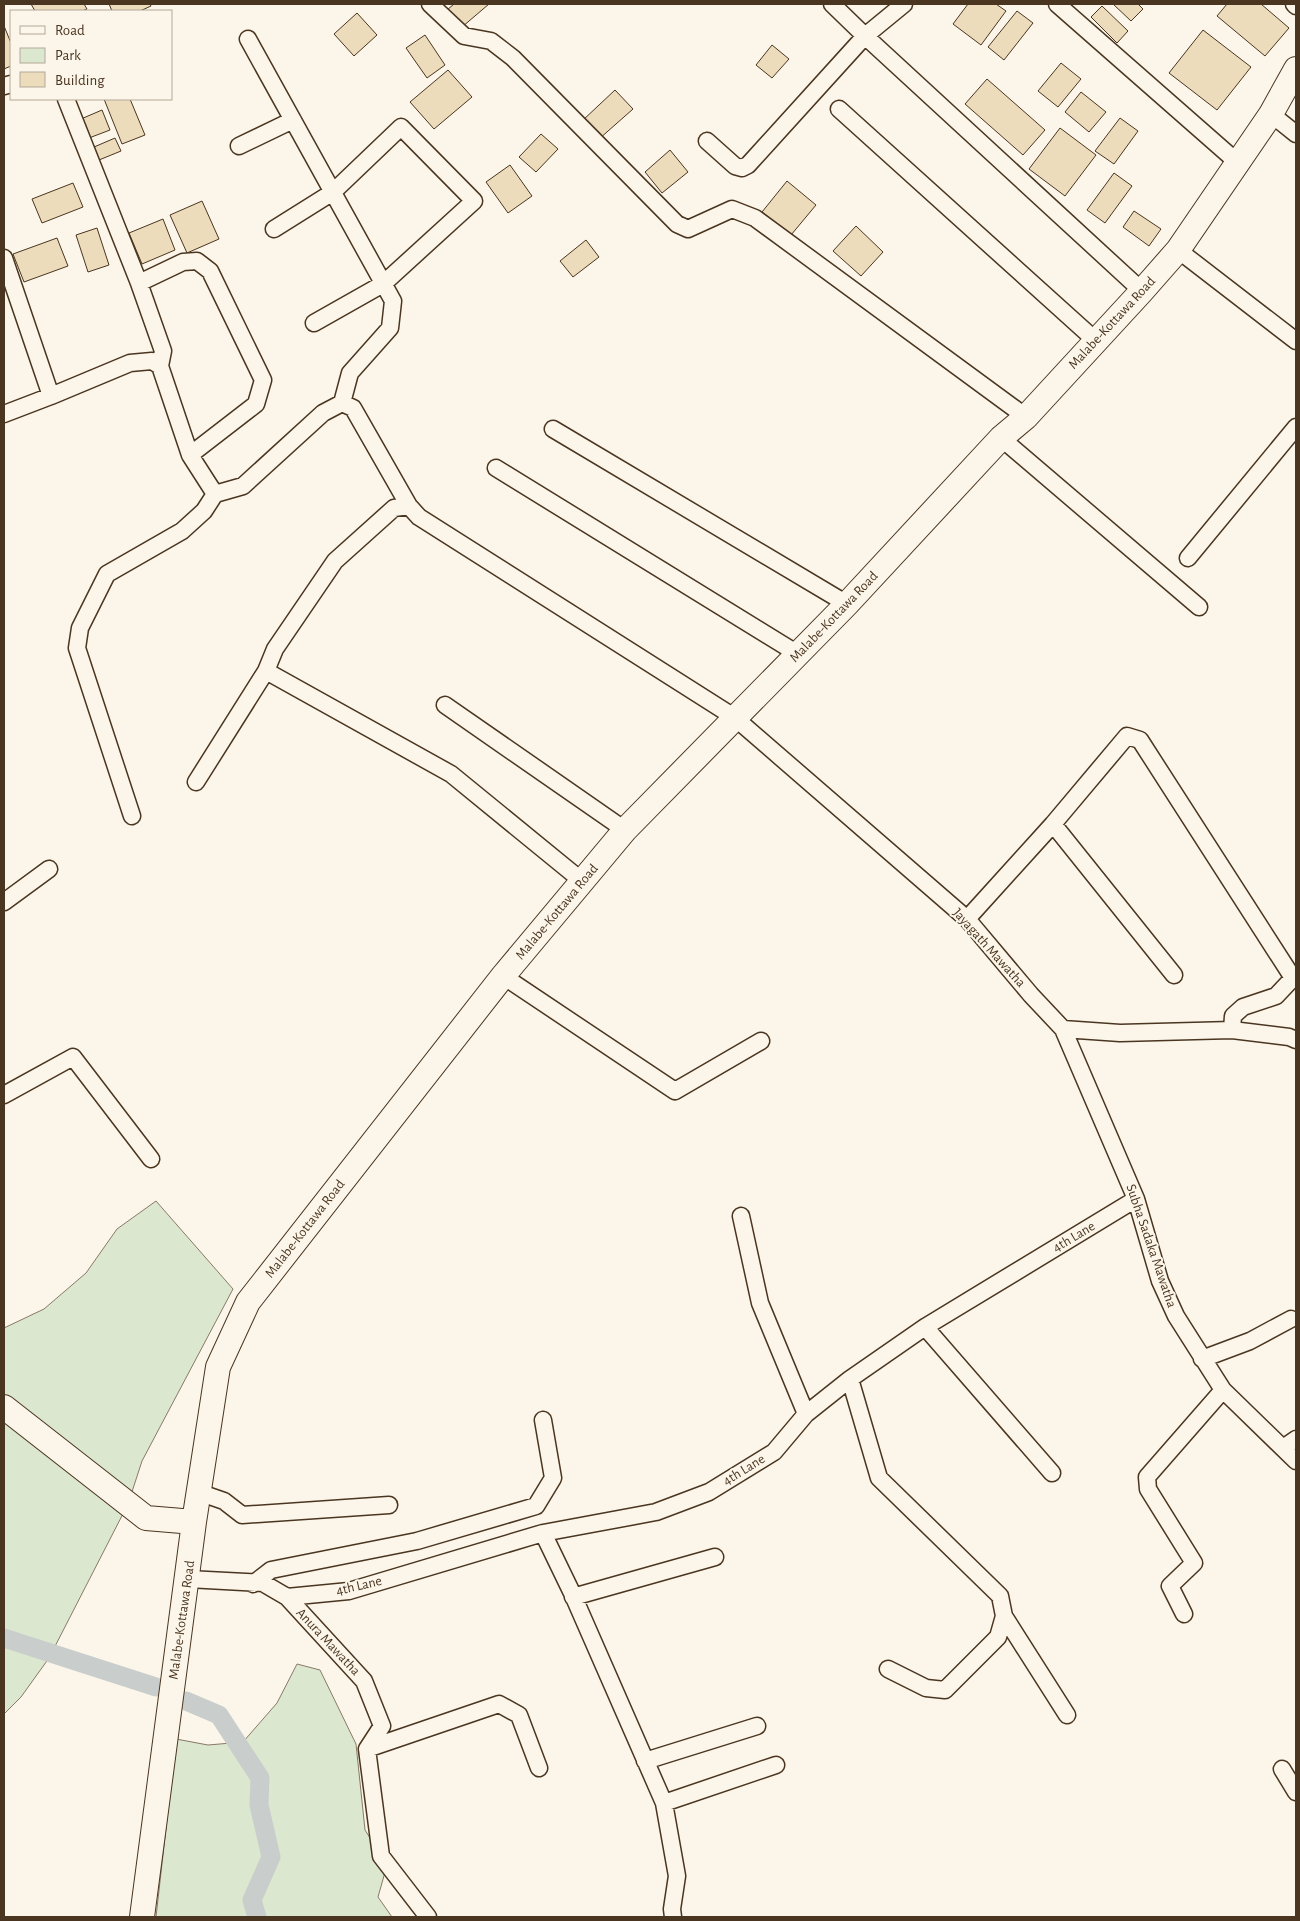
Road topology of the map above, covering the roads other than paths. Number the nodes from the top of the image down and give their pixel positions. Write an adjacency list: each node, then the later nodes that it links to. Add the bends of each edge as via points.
1 (430, 4): 30 (street, via 464,36 491,41 513,58 677,224 688,229 732,209 755,218)
2 (832, 4): 5 (street)
3 (904, 4): 5 (street)
4 (1057, 4): 15 (street)
5 (865, 36): 13 (street, via 748,165 742,168 735,166); 22 (street)
6 (248, 39): 11 (street)
7 (1296, 69): 10 (main road, Malabe-Kottawa Road)
8 (66, 100): 20 (street)
9 (838, 109): 24 (street)
10 (1271, 114): 12 (street); 15 (main road, Malabe-Kottawa Road)
11 (293, 120): 14 (street); 16 (street)
12 (1296, 134)
13 (707, 141)
14 (239, 146)
15 (1237, 162): 18 (main road, Malabe-Kottawa Road)
16 (333, 192): 17 (street); 21 (street); 21 (street, via 401,127 474,201)
17 (274, 229)
18 (1178, 250): 22 (main road, Malabe-Kottawa Road); 25 (street)
19 (4, 258): 27 (street)
20 (139, 283): 26 (street, via 163,351); 34 (street, via 183,262 197,261 210,271 263,380 256,404)
21 (383, 284): 23 (street); 28 (street, via 392,301 390,328 350,373)
22 (1142, 291): 24 (main road, Malabe-Kottawa Road)
23 (314, 323)
24 (1095, 340): 30 (main road, Malabe-Kottawa Road)
25 (1296, 341)
26 (160, 366): 27 (street, via 152,361 130,363); 34 (street)
27 (51, 396): 29 (street)
28 (342, 404): 36 (street, via 323,413 243,486); 37 (street, Jayagath Mawatha, via 353,408)
29 (4, 414)
30 (1026, 416): 33 (main road, Malabe-Kottawa Road)
31 (1296, 427): 38 (street)
32 (552, 429): 39 (street)
33 (1001, 438): 39 (main road, Malabe-Kottawa Road); 40 (street)
34 (190, 455): 36 (street)
35 (496, 468): 41 (street)
36 (215, 494): 46 (street, via 204,511 182,531 107,574 80,628 77,648)
37 (409, 506): 42 (street, via 394,508 335,561 275,649); 44 (street, Jayagath Mawatha, via 419,517)
38 (1188, 558)
39 (847, 604): 41 (main road, Malabe-Kottawa Road)
40 (1199, 607)
41 (798, 654): 44 (main road, Malabe-Kottawa Road)
42 (266, 671): 45 (street); 50 (street, via 450,774)
43 (445, 705): 48 (street)
44 (734, 717): 48 (main road, Malabe-Kottawa Road); 52 (street, Jayagath Mawatha)
45 (196, 782)
46 (132, 816)
47 (1054, 824): 52 (street); 53 (street); 56 (street, via 1127,736 1140,740 1293,978 1276,996 1243,1007 1232,1016)
48 (625, 830): 50 (main road, Malabe-Kottawa Road)
49 (49, 869): 51 (street)
50 (582, 881): 54 (main road, Malabe-Kottawa Road)
51 (4, 902)
52 (967, 919): 55 (street, Jayagath Mawatha)
53 (1174, 975)
54 (503, 976): 58 (street, via 675,1091); 74 (main road, Malabe-Kottawa Road, via 248,1302 218,1367)
55 (1062, 1029): 56 (street, via 1120,1033); 61 (street, Subha Sadaka Mawatha)
56 (1232, 1030): 57 (street)
57 (1296, 1040)
58 (761, 1041)
59 (4, 1095): 60 (street, via 73,1057)
60 (151, 1159)
61 (1136, 1199): 64 (street, 4th Lane); 65 (street, Subha Sadaka Mawatha, via 1160,1281 1176,1316)
62 (741, 1216): 69 (street, via 760,1303)
63 (1291, 1319): 65 (street, via 1250,1341)
64 (925, 1327): 66 (street, 4th Lane); 73 (street)
65 (1202, 1359): 67 (street, Subha Sadaka Mawatha)
66 (850, 1380): 69 (street, 4th Lane); 84 (street, via 879,1478 1000,1596)
67 (1223, 1390): 71 (street, Subha Sadaka Mawatha); 83 (street, via 1147,1477 1148,1489 1194,1563 1170,1586)
68 (4, 1407): 76 (main road, via 146,1518)
69 (806, 1414): 77 (street, 4th Lane, via 774,1452 710,1492 656,1512)
70 (543, 1420): 80 (street, via 552,1478 536,1506 417,1541 271,1570)
71 (1290, 1444): 72 (street, Subha Sadaka Mawatha)
72 (1296, 1460)
73 (1052, 1473)
74 (198, 1492): 75 (street, via 224,1501 242,1515); 76 (main road, Malabe-Kottawa Road)
75 (389, 1505)
76 (194, 1522): 79 (main road, Malabe-Kottawa Road)
77 (543, 1533): 81 (street, 4th Lane, via 348,1591); 82 (street)
78 (715, 1558): 82 (street)
79 (188, 1579): 80 (street, Anura Mawatha); 95 (main road, Malabe-Kottawa Road)
80 (253, 1584): 81 (street, Anura Mawatha, via 263,1583)
81 (287, 1597): 88 (street, Anura Mawatha, via 364,1680 382,1726)
82 (574, 1597): 89 (street)
83 (1184, 1614)
84 (1004, 1616): 85 (street, via 998,1637 945,1690 926,1688); 86 (street)
85 (888, 1669)
86 (1067, 1714)
87 (758, 1726): 89 (street)
88 (367, 1750): 91 (street, via 499,1704 518,1714); 96 (street, via 381,1856)
89 (644, 1761): 94 (street)
90 (776, 1765): 94 (street)
91 (539, 1768)
92 (1282, 1769): 93 (street)
93 (1296, 1792)
94 (664, 1803): 97 (street, via 677,1876)
95 (142, 1917)
96 (428, 1917)
97 (673, 1917)

